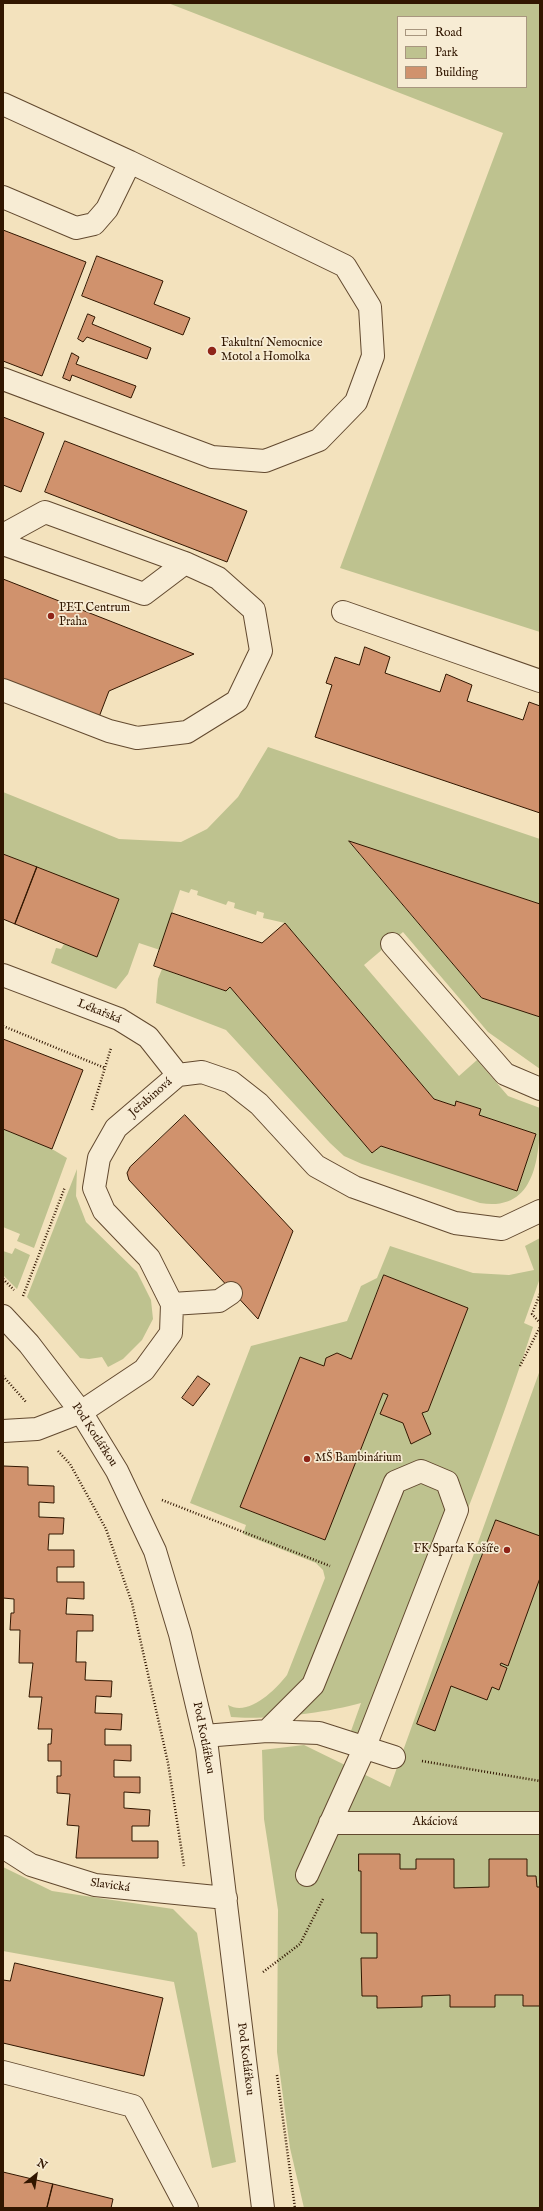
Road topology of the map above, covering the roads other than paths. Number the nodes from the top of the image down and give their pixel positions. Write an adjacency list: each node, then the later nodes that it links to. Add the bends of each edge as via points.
1 (3, 104): 2 (street)
2 (130, 162): 3 (street, via 106,209 94,224 76,228); 4 (street, via 345,266 370,308 373,356 356,402 319,440 266,461 212,457)
3 (3, 197)
4 (3, 379)
5 (3, 536): 7 (street, via 44,512)
6 (3, 544): 7 (street, via 144,594)
7 (185, 563): 10 (street, via 218,578 254,610 261,651 237,701 187,732 137,738 110,731)
8 (343, 612): 9 (street)
9 (540, 681)
10 (3, 690)
11 (392, 944): 14 (street, via 505,1074)
12 (3, 975): 13 (street, Lékařská, via 119,1019 148,1037)
13 (178, 1074): 15 (street, Jeřabinová, via 202,1072 231,1082 259,1104 316,1166 354,1187 455,1223 502,1229); 17 (street, Jeřabinová, via 116,1128 99,1158 94,1188 104,1211 149,1258)
14 (540, 1089)
15 (540, 1211)
16 (231, 1293): 17 (street, via 219,1301)
17 (172, 1304): 19 (street, Jeřabinová, via 171,1333 144,1370)
18 (3, 1316): 19 (street, Pod Kotlářkou, via 29,1344)
19 (81, 1412): 20 (street, via 37,1430); 22 (street, Pod Kotlářkou, via 118,1471 155,1551 180,1634)
20 (3, 1432)
21 (267, 1731): 22 (street); 23 (street, via 319,1733); 23 (street, via 313,1685 396,1482 421,1471 447,1482 457,1510)
22 (204, 1736): 29 (street, Pod Kotlářkou)
23 (364, 1749): 24 (street); 25 (street)
24 (394, 1757)
25 (330, 1823): 26 (street, Akáciová); 28 (street)
26 (540, 1823)
27 (3, 1846): 29 (street, Slavická, via 31,1865 95,1885)
28 (307, 1875)
29 (226, 1898): 32 (street, Pod Kotlářkou)
30 (3, 2072): 31 (street, via 133,2106)
31 (187, 2208)
32 (263, 2208)

